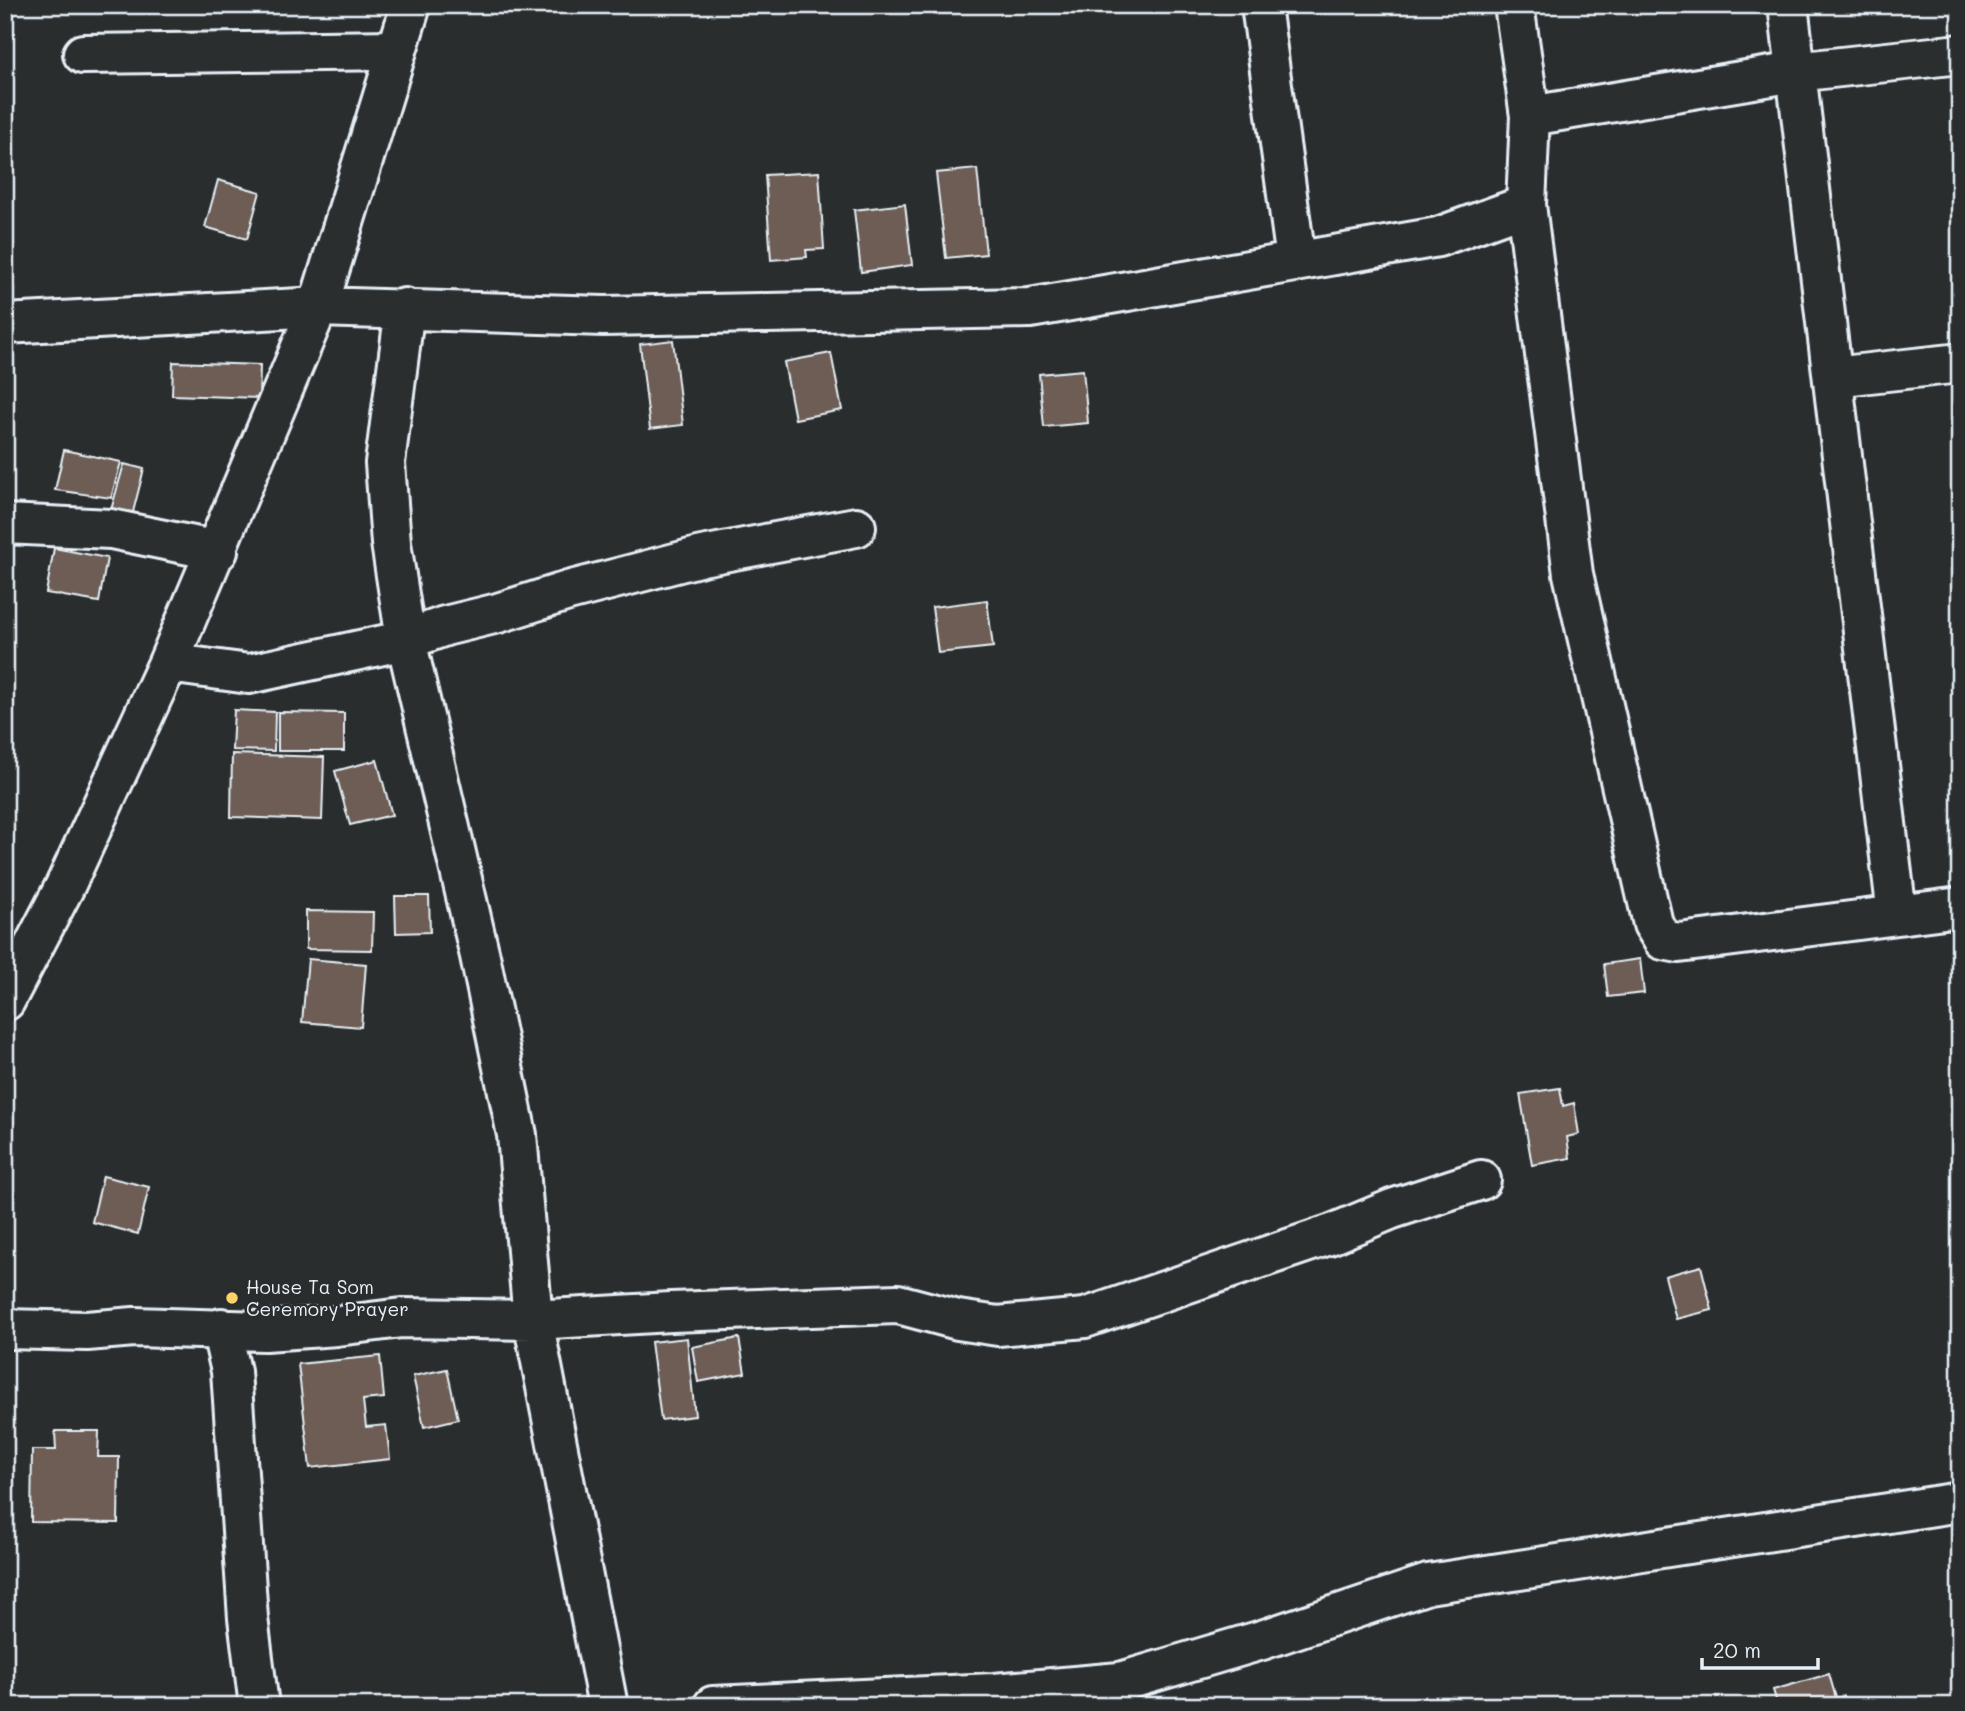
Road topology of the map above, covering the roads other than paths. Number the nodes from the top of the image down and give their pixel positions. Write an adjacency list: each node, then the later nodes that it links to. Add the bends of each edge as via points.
1 (411, 5): 5 (street)
2 (1261, 5): 11 (street)
3 (1514, 5): 9 (street)
4 (1788, 5): 8 (street)
5 (397, 50): 6 (street); 12 (street)
6 (83, 54)
7 (1960, 54): 8 (street)
8 (1795, 72): 9 (street); 16 (street)
9 (1530, 116): 10 (street)
10 (1527, 205): 11 (street, via 1438,237); 23 (street, via 1573,574 1653,924 1663,940 1679,943)
11 (1296, 260): 13 (street, via 1030,308 604,316)
12 (318, 307): 13 (street); 14 (street); 19 (street)
13 (405, 309): 20 (street, via 385,463)
14 (5, 324)
15 (1960, 363): 16 (street)
16 (1833, 377): 23 (street)
17 (5, 524): 19 (street, via 111,529)
18 (856, 527): 20 (street, via 642,571)
19 (218, 551): 21 (street)
20 (406, 640): 21 (street, via 249,674); 26 (street, via 517,1135)
21 (169, 663): 24 (street, via 65,886)
22 (1960, 907): 23 (street)
23 (1897, 915)
24 (5, 1000)
25 (1481, 1180): 26 (street, via 1085,1318 999,1326 898,1304)
26 (533, 1320): 27 (street, via 402,1318 289,1329); 31 (street)
27 (221, 1328): 28 (street); 30 (street, via 231,1371 248,1618)
28 (5, 1329)
29 (1960, 1502): 32 (street, via 1427,1584 1120,1682 994,1693)
30 (259, 1706)
31 (608, 1706)
32 (713, 1706)

